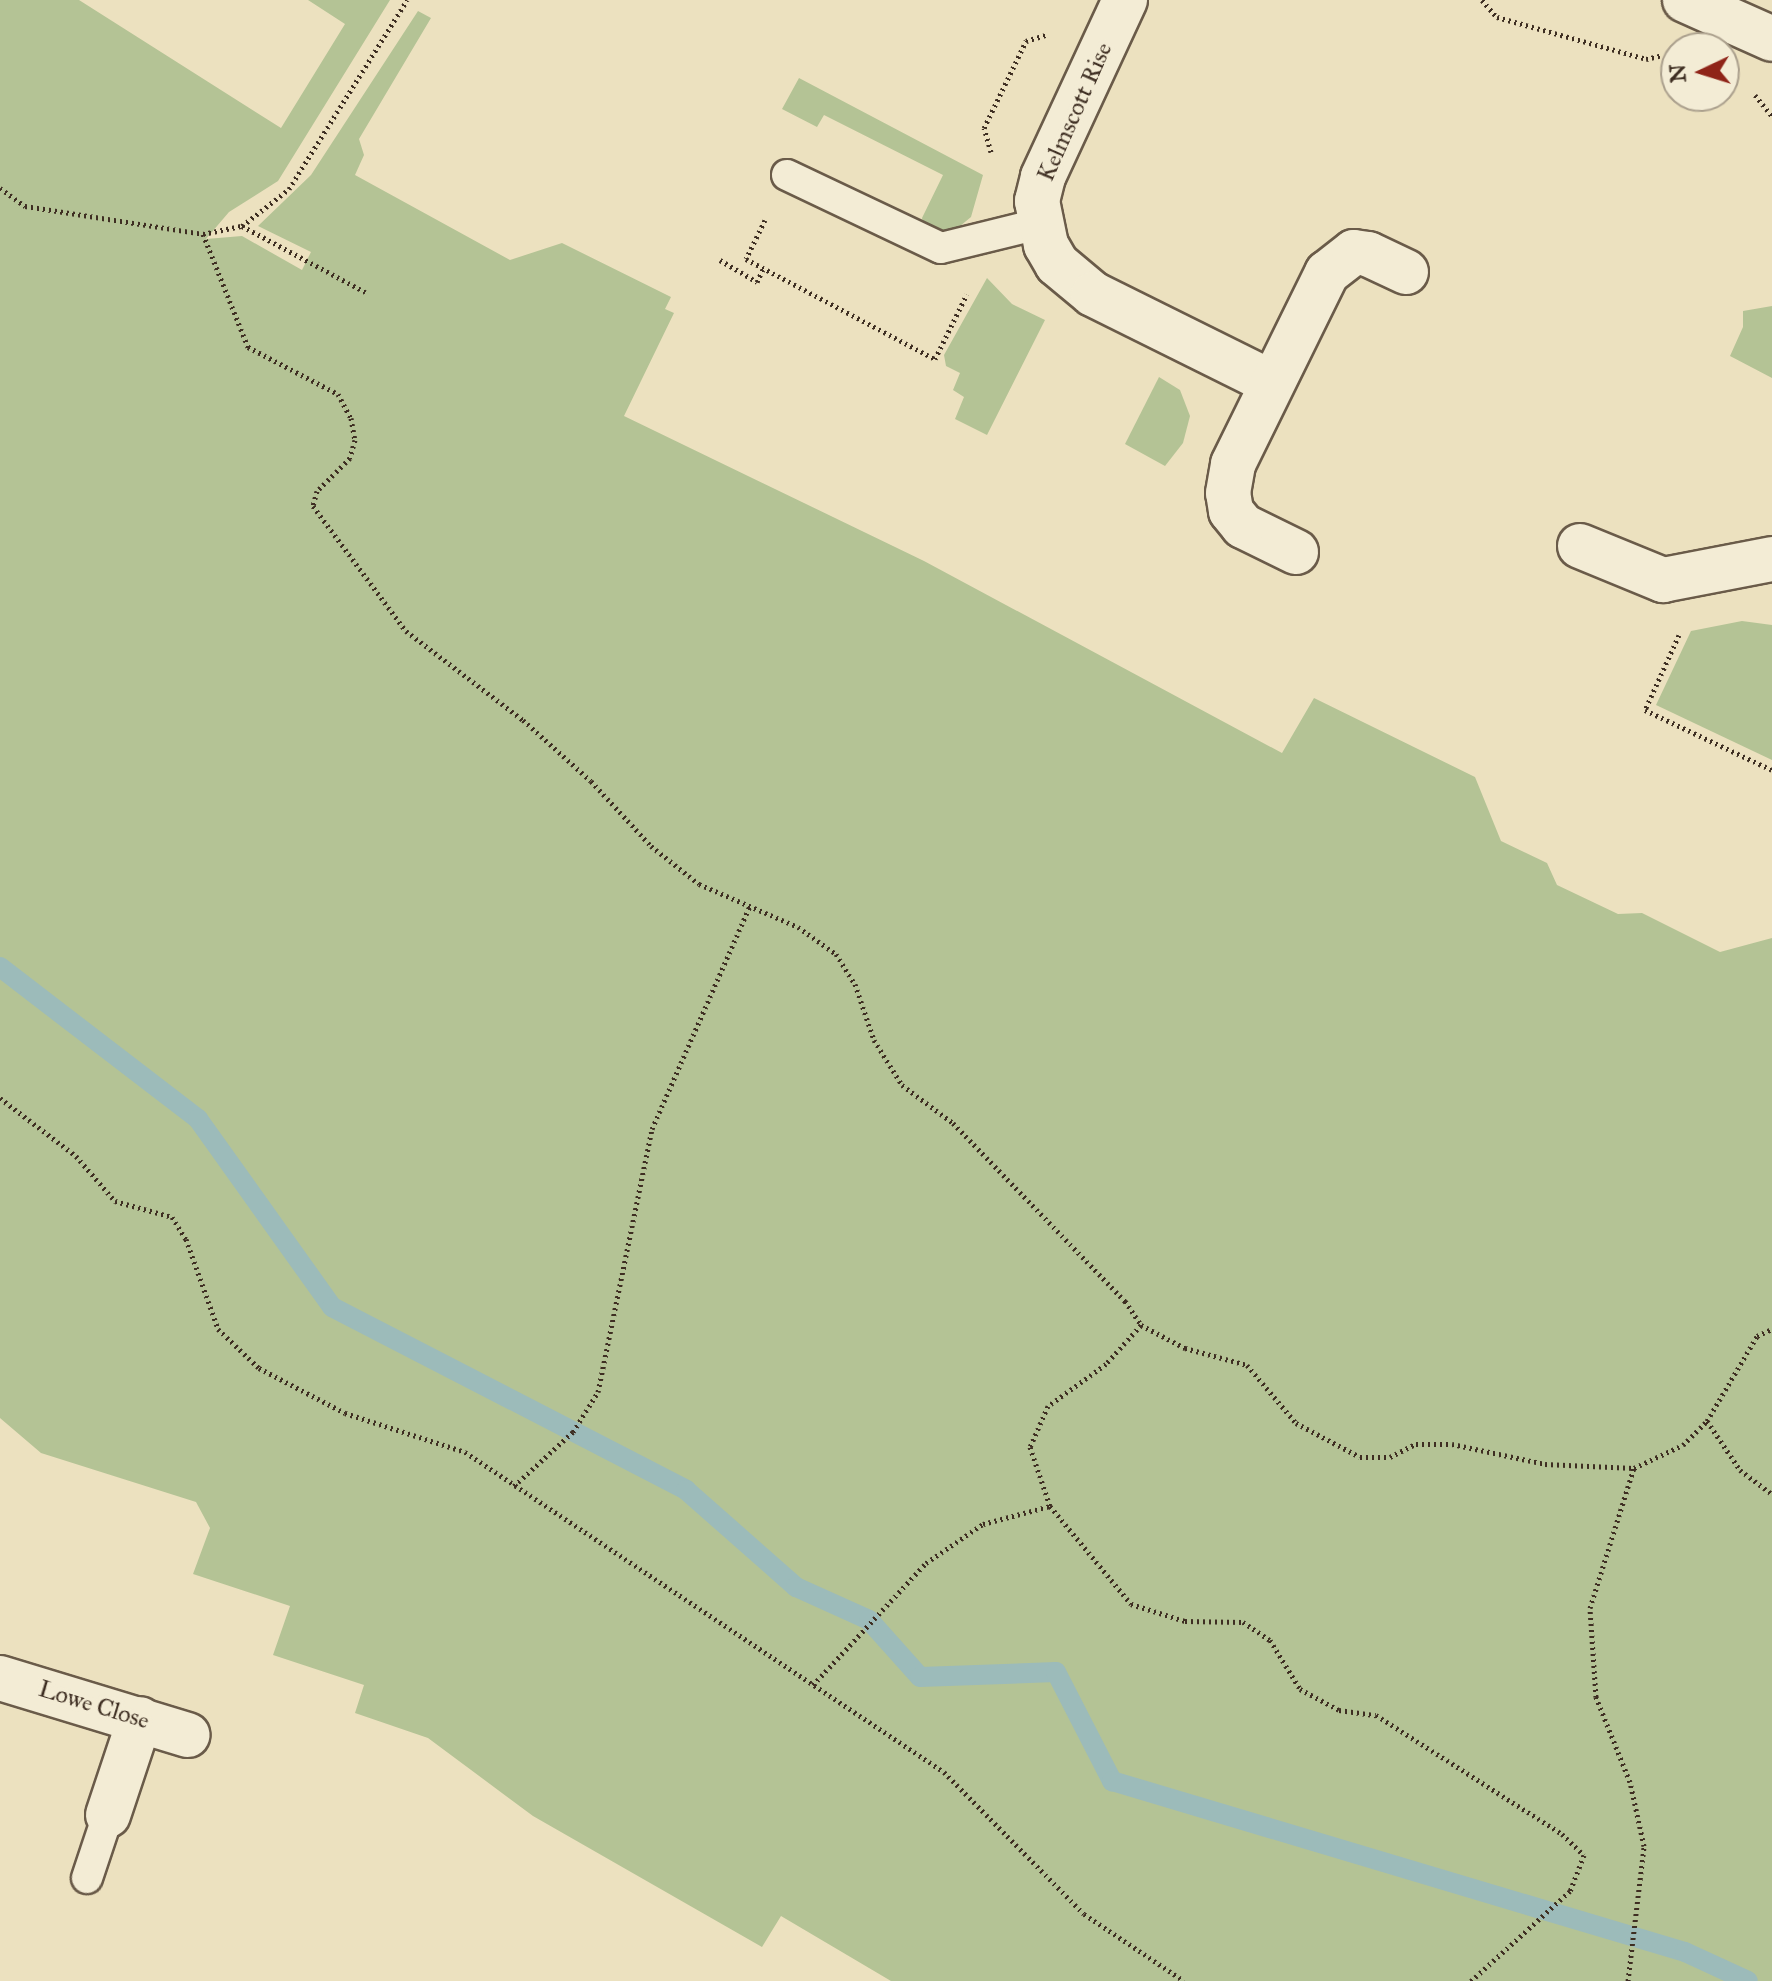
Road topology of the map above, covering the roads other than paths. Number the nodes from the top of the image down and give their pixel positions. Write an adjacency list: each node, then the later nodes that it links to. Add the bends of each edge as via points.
1 (1125, 0): 5 (street, Kelmscott Rise, via 1043,177)
2 (1685, 0): 3 (street)
3 (1772, 39)
4 (787, 175): 5 (lane, via 941,248)
5 (1039, 224): 7 (street, Kelmscott Rise, via 1057,264 1093,294)
6 (1406, 272): 7 (street, via 1368,254 1341,258 1327,273)
7 (1272, 383): 9 (street, via 1233,464 1228,493 1231,511 1243,526)
8 (1580, 546): 10 (street, via 1663,580)
9 (1296, 552)
10 (1772, 559)
11 (0, 1678): 12 (street, Lowe Close)
12 (140, 1719): 13 (street, Lowe Close); 14 (street)
13 (188, 1735)
14 (108, 1815): 15 (lane)
15 (87, 1878)

